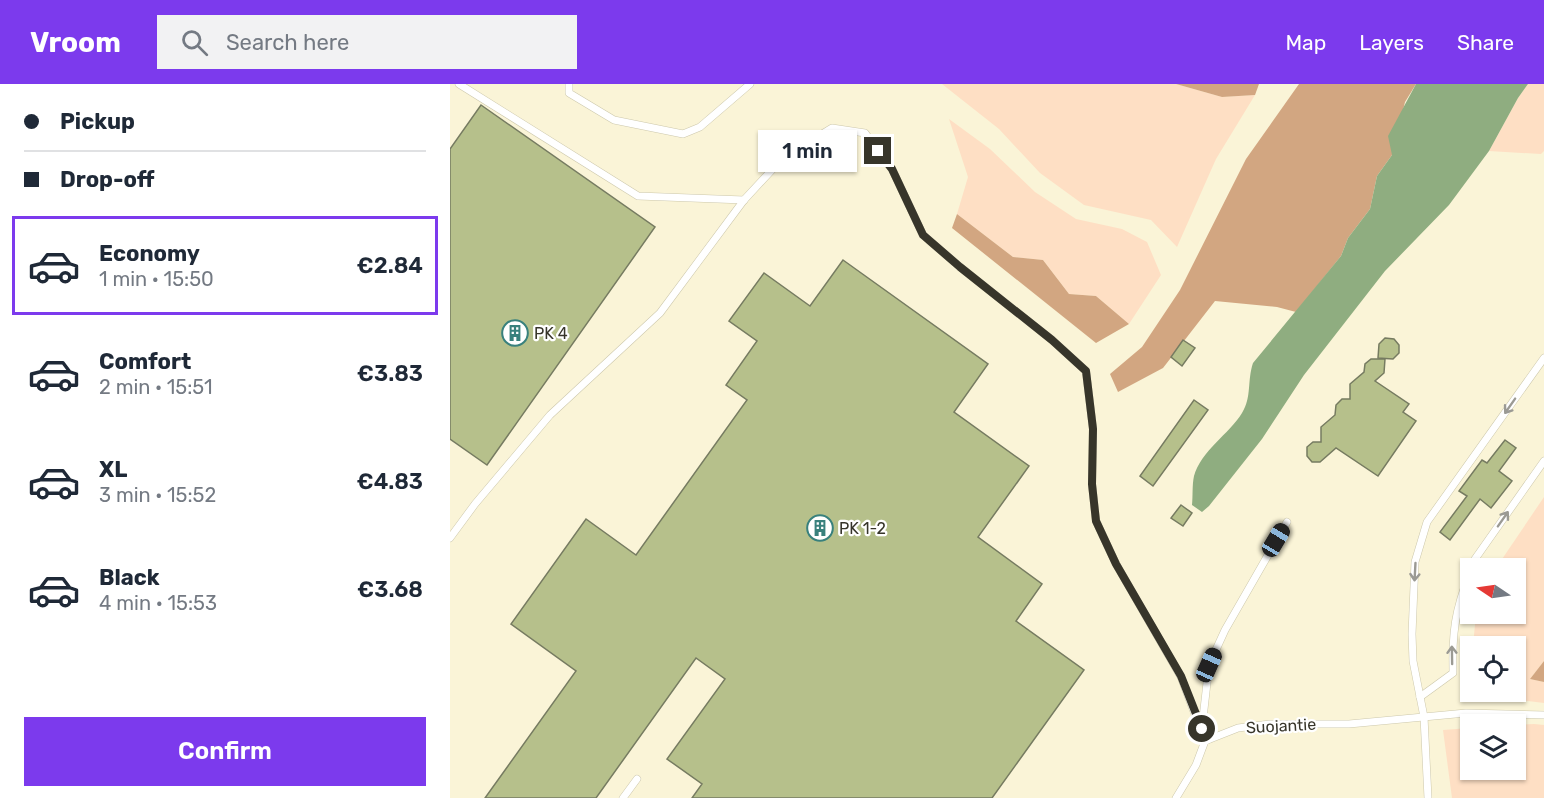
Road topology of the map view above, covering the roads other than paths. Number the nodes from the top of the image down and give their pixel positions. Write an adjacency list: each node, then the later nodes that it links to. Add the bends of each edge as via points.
1 (459, 84): 4 (lane, via 638,196)
2 (569, 84): 3 (lane, via 569,93 614,120 683,134 700,127)
3 (750, 84)
4 (744, 200): 8 (lane, via 660,313 550,415); 14 (lane, via 783,158 832,128 865,134 892,169 923,235 1086,371 1093,429 1096,521 1116,564 1181,676)
5 (1544, 358): 11 (lane, one-way to 11, via 1427,522 1415,562 1412,634)
6 (1544, 461): 9 (lane, one-way to 6)
7 (1287, 522): 14 (lane, via 1209,665)
8 (450, 538)
9 (1476, 558)
10 (1460, 598): 11 (lane, one-way to 10, via 1453,673 1452,637)
11 (1420, 697): 13 (lane)
12 (1544, 715): 13 (lane, Suojantie, via 1466,713)
13 (1424, 717): 15 (lane, Suojantie, via 1349,724 1270,724 1238,728); 19 (lane)
14 (1202, 729): 15 (lane)
15 (1205, 741): 18 (lane, via 1197,765)
16 (637, 779): 17 (lane)
17 (623, 798)
18 (1176, 798)
19 (1428, 798)

